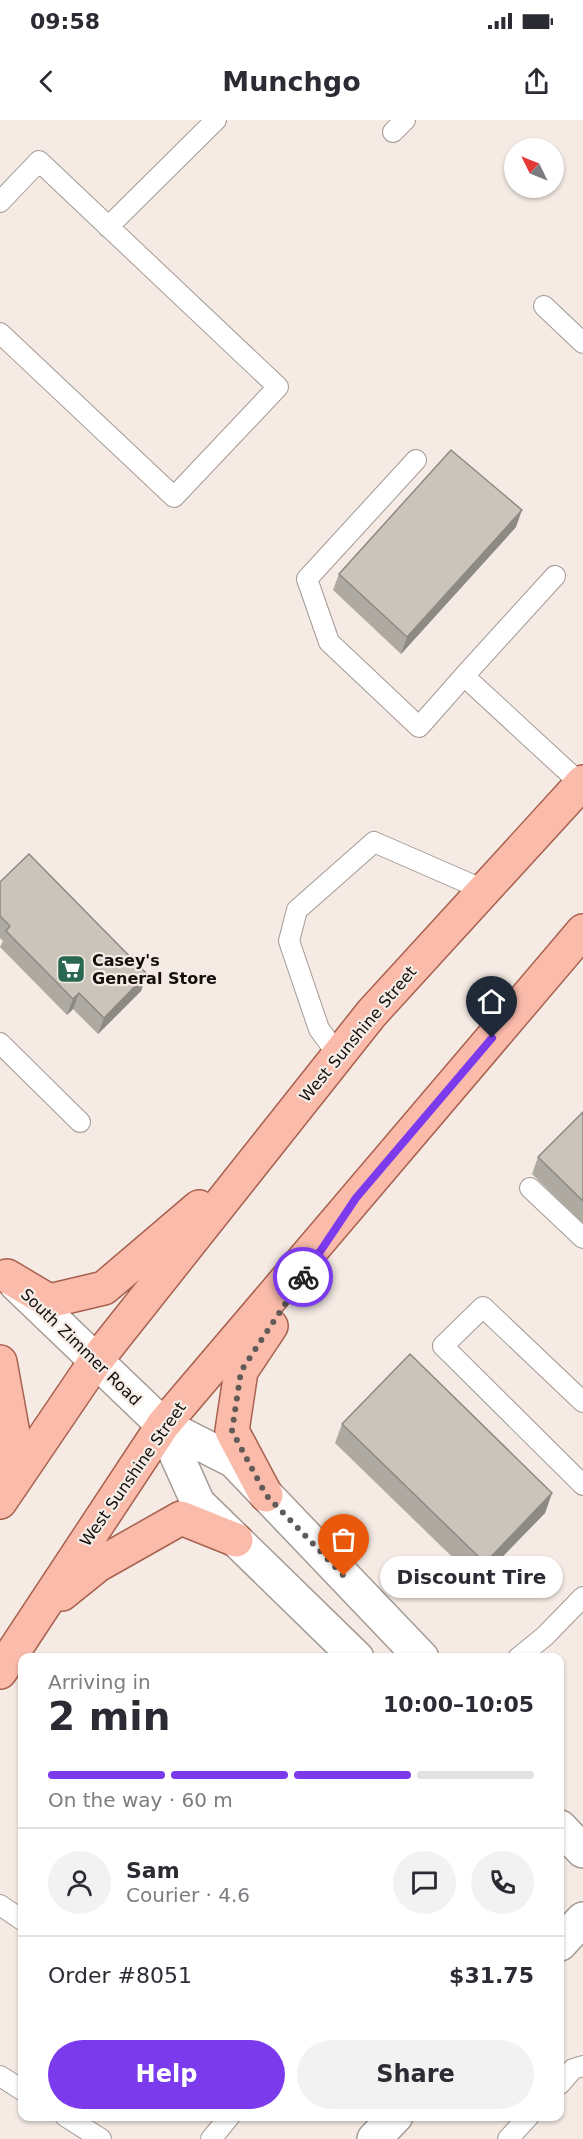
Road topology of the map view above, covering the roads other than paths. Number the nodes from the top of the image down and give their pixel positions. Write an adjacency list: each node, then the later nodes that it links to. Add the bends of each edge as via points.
1 (216, 120): 3 (lane)
2 (0, 202): 3 (lane, via 39,161)
3 (108, 227): 5 (lane, via 278,387 174,497)
4 (544, 306): 6 (lane)
5 (0, 333)
6 (583, 343)
7 (416, 460): 9 (lane, via 307,579 329,642 419,727)
8 (555, 576): 9 (lane)
9 (465, 676): 10 (lane)
10 (582, 783): 11 (main road, West Sunshine Street)
11 (484, 890): 14 (main road, West Sunshine Street); 14 (lane, via 374,842 297,910 289,941 319,1029)
12 (583, 931): 18 (main road, West Sunshine Street)
13 (0, 1043): 15 (lane)
14 (338, 1055): 16 (main road, West Sunshine Street)
15 (80, 1122)
16 (280, 1128): 20 (main road, via 202,1205 104,1288 49,1301); 22 (main road, West Sunshine Street)
17 (530, 1188): 19 (lane)
18 (356, 1198): 24 (main road, West Sunshine Street); 27 (main road, via 241,1371 232,1431)
19 (583, 1238)
20 (4, 1272): 22 (street, South Zimmer Road)
21 (0, 1362): 25 (main road, via 14,1439)
22 (94, 1362): 24 (street, South Zimmer Road); 28 (main road, West Sunshine Street)
23 (583, 1402): 26 (lane, via 483,1307 443,1346)
24 (163, 1425): 27 (street, via 234,1461); 29 (street, via 198,1503); 31 (main road, West Sunshine Street)
25 (0, 1473)
26 (583, 1485)
27 (266, 1495): 33 (street)
28 (0, 1502)
29 (236, 1540): 31 (main road, via 181,1518 98,1565); 32 (street)
30 (583, 1597): 34 (lane)
31 (39, 1612): 35 (main road, West Sunshine Street)
32 (352, 1653)
33 (417, 1653)
34 (524, 1653)
35 (0, 1672)
36 (564, 1831): 37 (street)
37 (583, 1851)
38 (0, 1905): 39 (lane)
39 (18, 1917)
40 (583, 1919): 41 (street)
41 (564, 1940)
42 (583, 2066): 44 (lane, via 573,2069)
43 (0, 2076): 45 (lane)
44 (564, 2079)
45 (18, 2087)
46 (73, 2121): 50 (lane)
47 (226, 2121): 51 (lane)
48 (391, 2121): 52 (street)
49 (524, 2121): 53 (lane)
50 (101, 2139)
51 (211, 2139)
52 (374, 2139)
53 (508, 2139)

